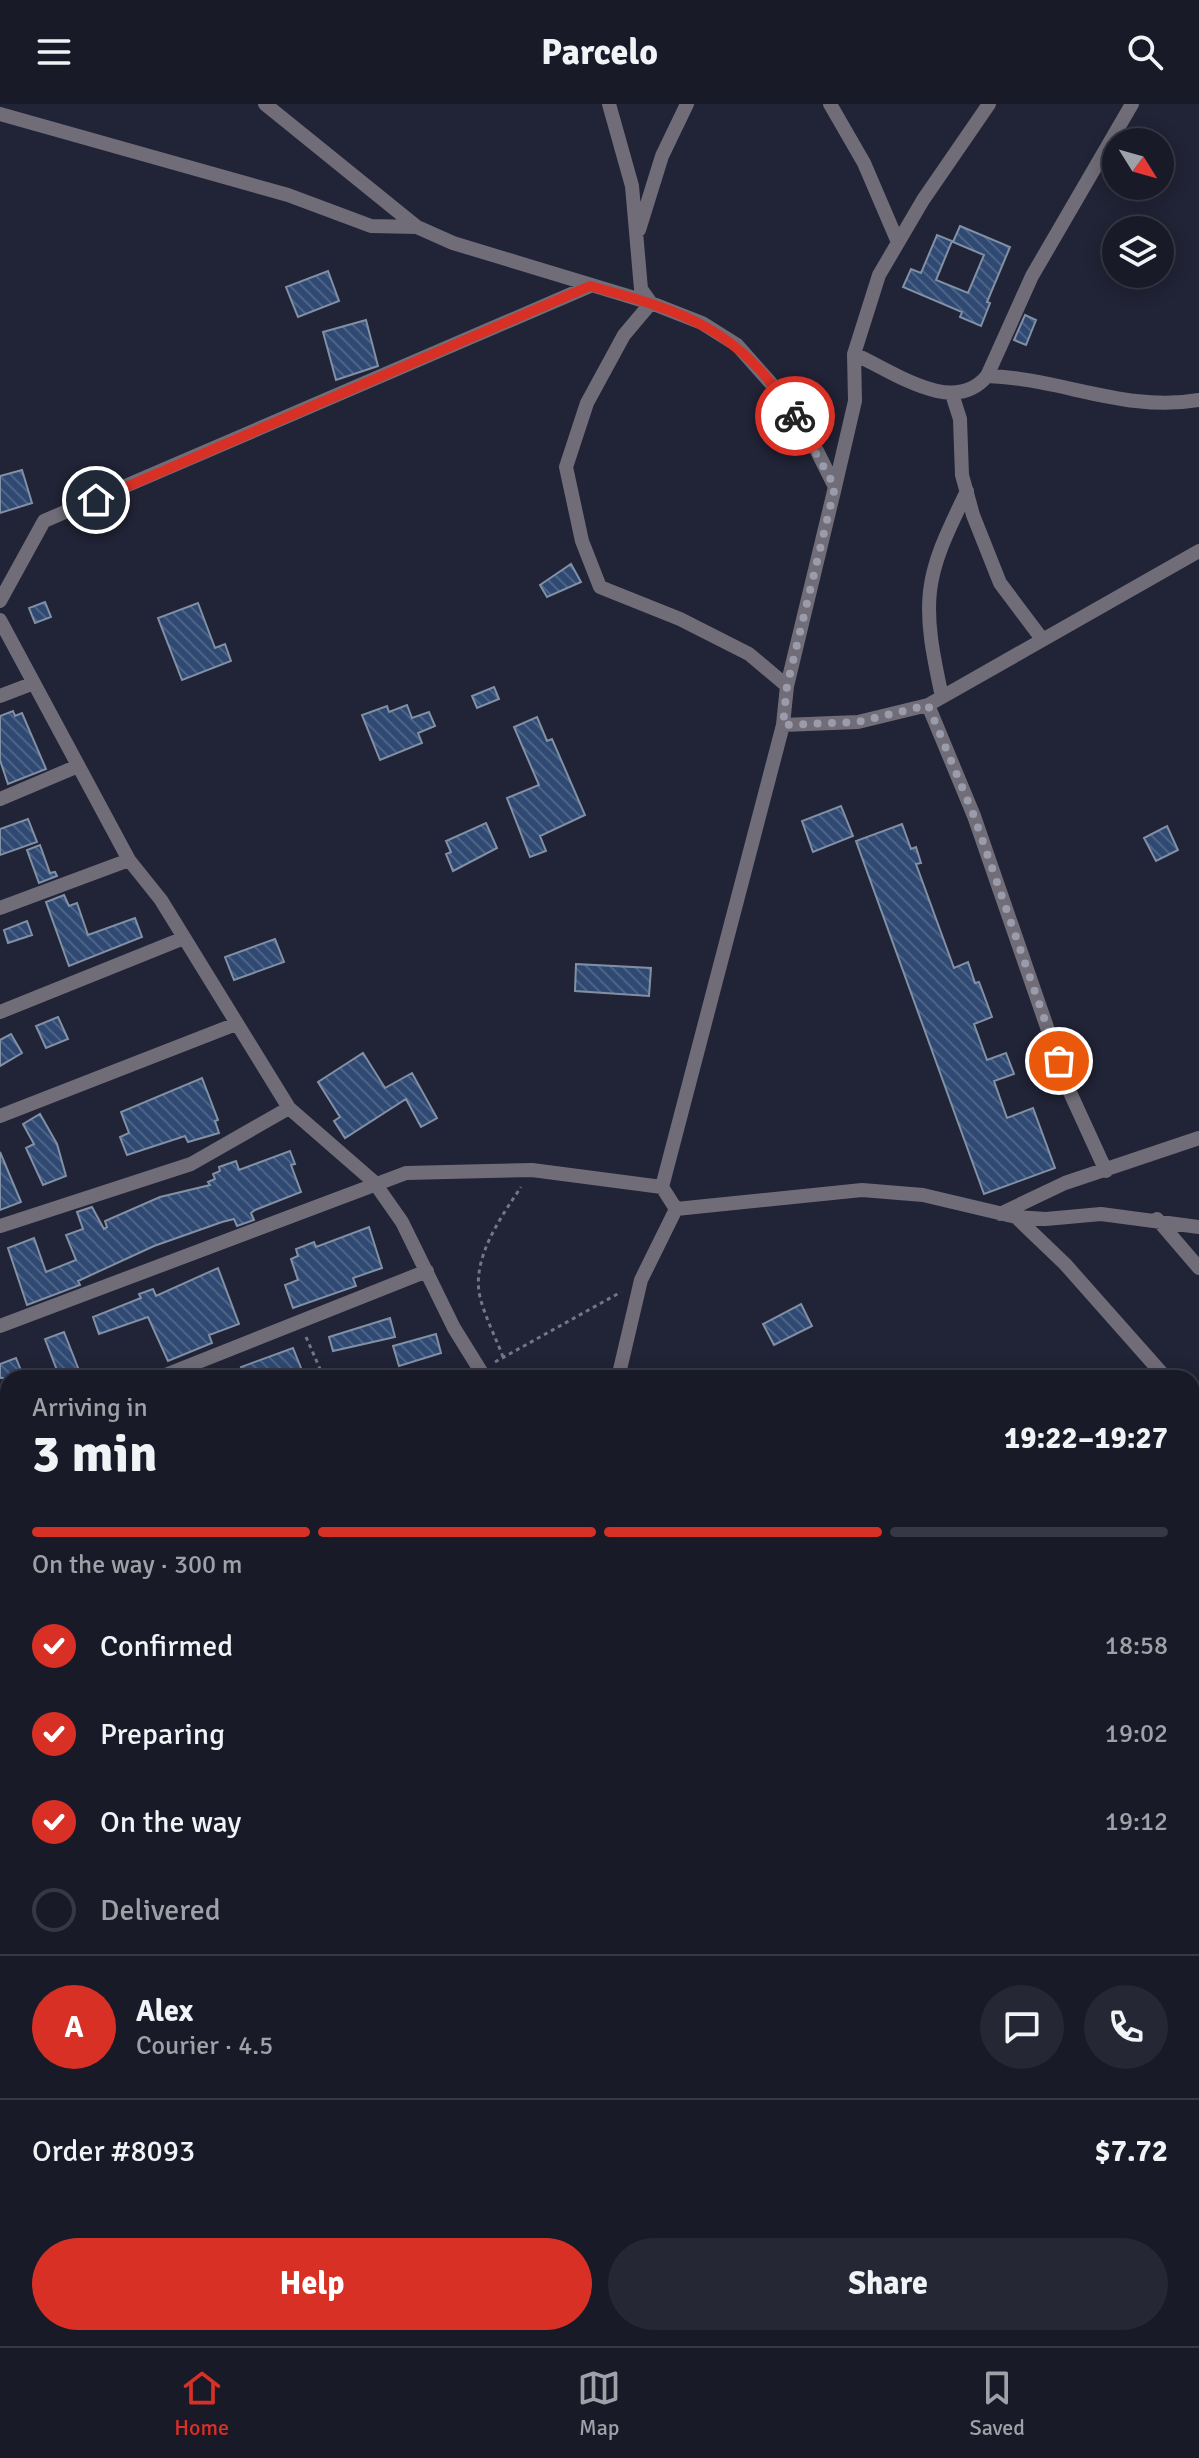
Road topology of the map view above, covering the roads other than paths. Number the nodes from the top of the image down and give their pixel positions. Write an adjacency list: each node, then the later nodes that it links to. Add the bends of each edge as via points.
1 (265, 104): 8 (street)
2 (609, 104): 9 (street, via 632,186)
3 (687, 104): 9 (street, via 662,156)
4 (830, 104): 10 (street, via 864,163)
5 (989, 104): 10 (street)
6 (1132, 104): 14 (street, via 1032,276)
7 (0, 114): 8 (street, via 288,195 371,226)
8 (417, 227): 11 (street)
9 (637, 238): 12 (street, via 641,289)
10 (897, 240): 13 (street, via 879,275)
11 (590, 286): 12 (street); 20 (street, via 44,521)
12 (651, 303): 17 (street, via 702,323 737,345 784,398); 24 (street, via 624,335 587,403 566,467 582,541 600,587 749,654)
13 (854, 354): 15 (street); 17 (street, via 852,423)
14 (987, 376): 15 (street, via 977,388); 16 (street, via 1024,377 1101,398 1173,405)
15 (952, 394): 18 (street, via 960,419)
16 (1199, 400)
17 (835, 487): 24 (street)
18 (967, 491): 22 (street, via 1000,583); 26 (street, via 942,545 930,591)
19 (1199, 551): 22 (street)
20 (0, 601)
21 (0, 620): 23 (street)
22 (1042, 639): 26 (street)
23 (34, 683): 25 (street); 29 (street)
24 (787, 686): 28 (street)
25 (0, 696)
26 (942, 697): 27 (street)
27 (928, 705): 28 (street, via 858,722); 39 (street, via 974,816 1068,1088)
28 (783, 725): 41 (street)
29 (78, 766): 30 (street); 31 (street)
30 (0, 799)
31 (129, 860): 32 (street); 33 (street)
32 (0, 908)
33 (184, 938): 34 (street); 35 (street)
34 (0, 1012)
35 (236, 1024): 36 (street); 37 (street)
36 (289, 1108): 40 (street); 46 (street, via 191,1164)
37 (0, 1116)
38 (1199, 1138): 39 (street)
39 (1106, 1171): 43 (street, via 1031,1196)
40 (374, 1182): 41 (street, via 406,1173 532,1170); 49 (street); 50 (street)
41 (662, 1187): 42 (street)
42 (676, 1209): 43 (street, via 862,1190 923,1195); 53 (street, via 641,1280)
43 (1000, 1214): 44 (street)
44 (1016, 1217): 45 (street, via 1101,1214); 54 (street)
45 (1156, 1219): 47 (street); 48 (street)
46 (0, 1226)
47 (1199, 1227)
48 (1199, 1268)
49 (427, 1271): 51 (street); 52 (street)
50 (0, 1326)
51 (183, 1370)
52 (479, 1370)
53 (620, 1370)
54 (1159, 1370)

